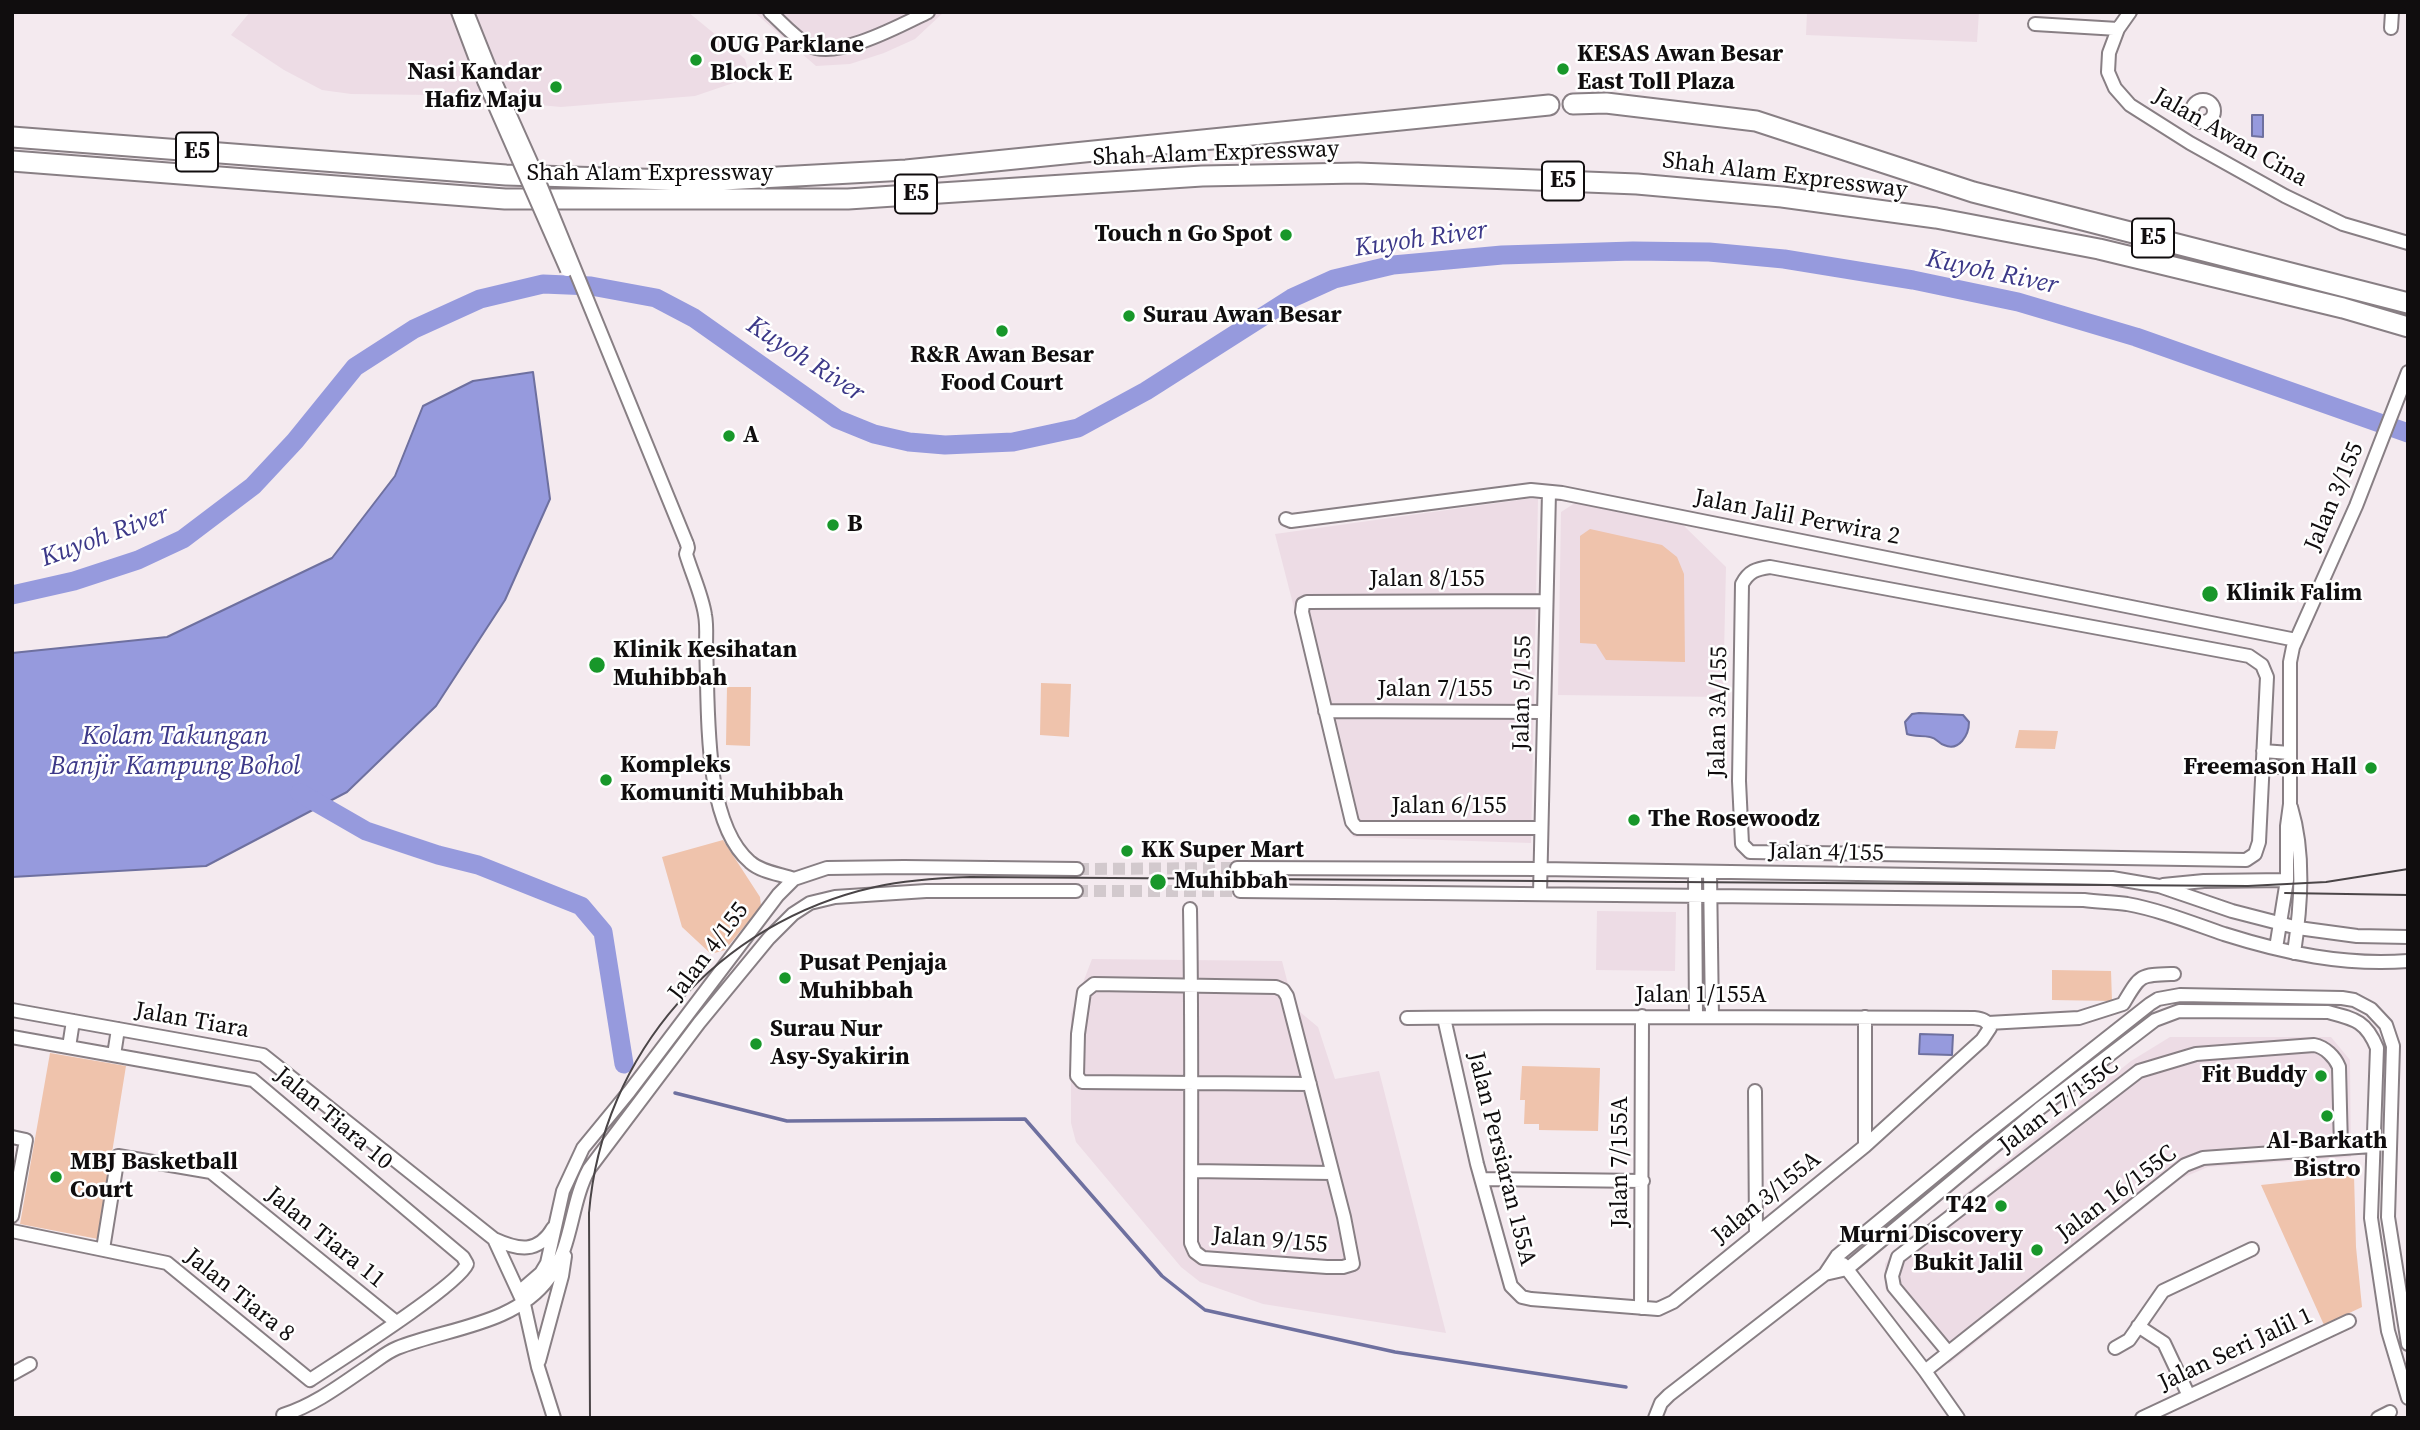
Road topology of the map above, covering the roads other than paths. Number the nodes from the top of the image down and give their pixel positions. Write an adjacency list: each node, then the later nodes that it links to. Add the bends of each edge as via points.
1 (458, 12): 10 (street)
2 (467, 12): 10 (street)
3 (770, 12): 4 (street, via 810,47 824,49 873,38)
4 (928, 12)
5 (2130, 12): 9 (street, Jalan Awan Cina)
6 (2392, 12): 8 (street)
7 (2035, 24): 9 (street)
8 (2391, 28)
9 (2118, 29): 15 (street, Jalan Awan Cina, via 2108,72 2115,88 2130,105)
10 (488, 79): 38 (street, bridge, via 684,548 705,615 711,753 723,821 749,861)
11 (1573, 104): 18 (highway, Shah Alam Expressway / E5, via 1606,103 1756,121 2018,205)
12 (1549, 105): 14 (highway, Shah Alam Expressway / E5, via 919,169 705,181 492,174)
13 (2200, 122): 15 (street)
14 (12, 137)
15 (2189, 143): 17 (street, Jalan Awan Cina, via 2343,224)
16 (12, 161): 19 (highway, Shah Alam Expressway / E5, via 505,199 848,199 1202,176 1358,173 1637,184 1936,218 2099,249)
17 (2408, 243)
18 (2408, 303)
19 (2408, 327)
20 (2408, 372): 24 (street, Jalan 3/155)
21 (1549, 492): 22 (street, Jalan Jalil Perwira 2, via 1531,490); 23 (street, Jalan 5/155); 24 (street, Jalan Jalil Perwira 2)
22 (1286, 519)
23 (1546, 601): 25 (street, Jalan 8/155, via 1307,602 1302,612); 26 (street, Jalan 5/155)
24 (2296, 640): 28 (street, Jalan 3/155, via 2290,662)
25 (1325, 711): 26 (street, Jalan 7/155); 32 (street, Jalan 6/155, via 1357,828)
26 (1544, 712): 32 (street, Jalan 5/155)
27 (2263, 751): 28 (street); 29 (street, Jalan 3A/155); 29 (street, Jalan 3A/155, via 2267,677 2262,665 2249,656 1770,567 1756,569 1742,584 1739,781 1742,844 1750,852 2246,860 2255,854 2259,842)
28 (2290, 752): 30 (street, Jalan 3/155)
29 (2263, 767): 30 (street)
30 (2290, 767): 31 (street, Jalan 3/155)
31 (2290, 804): 39 (street, Jalan 3/155); 48 (street, Jalan 3/155, via 2298,829)
32 (1541, 828): 35 (street, Jalan 5/155)
33 (1237, 868): 35 (street, Jalan 4/155)
34 (1077, 869): 38 (street, Jalan 4/155, via 827,868)
35 (1540, 869): 36 (street, Jalan 4/155); 43 (street, Jalan 5/155)
36 (1695, 873): 37 (street, Jalan 4/155); 45 (street)
37 (1710, 873): 40 (street, Jalan 4/155, via 2112,878); 44 (street)
38 (794, 879): 82 (street, Jalan 4/155, via 583,1147 563,1191)
39 (2287, 880): 40 (street); 47 (street, Jalan 3/155)
40 (2159, 886): 47 (street, Jalan 4/155)
41 (1076, 891): 88 (street, Jalan 4/155, via 926,891 835,897 810,903 793,914 699,1023 589,1169 581,1184)
42 (1240, 891): 43 (street, Jalan 4/155)
43 (1540, 894): 45 (street, Jalan 4/155)
44 (1710, 896): 45 (street, Jalan 4/155); 50 (street, Jalan 4/155, via 2126,904); 58 (street)
45 (1695, 897): 57 (street)
46 (1190, 909): 54 (street, Jalan 9/155)
47 (2281, 925): 48 (street, Jalan 4/155); 50 (street, Jalan 3/155)
48 (2298, 929): 49 (street, Jalan 4/155); 51 (street, Jalan 3/155)
49 (2408, 937)
50 (2276, 948): 51 (street, Jalan 4/155)
51 (2294, 953): 52 (street, Jalan 4/155, via 2344,961)
52 (2408, 961)
53 (2174, 974): 63 (street, Jalan 1/155A, via 2146,975 2137,980 2123,1004 2078,1018)
54 (1191, 986): 68 (street, Jalan 9/155); 68 (street, via 1094,984 1087,988 1082,999 1077,1076 1082,1082); 69 (street, Jalan 9/155, via 1283,990)
55 (12, 1010): 62 (street, Jalan Tiara)
56 (1642, 1016): 57 (street, Jalan 1/155A); 61 (street, Jalan 1/155A); 80 (street, Jalan 7/155A)
57 (1696, 1017): 58 (street, Jalan 1/155A)
58 (1712, 1017): 59 (street, Jalan 1/155A)
59 (1865, 1017): 63 (street, Jalan 1/155A, via 1974,1018); 73 (street)
60 (1407, 1018): 61 (street, Jalan 1/155A)
61 (1444, 1018): 79 (street, Jalan Persiaran 155A)
62 (73, 1021): 64 (street, Jalan Tiara); 66 (street)
63 (1989, 1025): 73 (street, Jalan 3/155A, via 1982,1040)
64 (118, 1029): 67 (street); 85 (street, Jalan Tiara, via 263,1055)
65 (12, 1037): 66 (street, Jalan Tiara 10)
66 (69, 1047): 67 (street, Jalan Tiara 10)
67 (114, 1055): 96 (street, Jalan Tiara 10, via 253,1080 463,1257 464,1271)
68 (1191, 1083): 69 (street); 76 (street, Jalan 9/155)
69 (1310, 1084): 77 (street, Jalan 9/155)
70 (1755, 1091): 84 (street)
71 (2391, 1129): 74 (street); 78 (street); 89 (street, via 2393,1046 2386,1025 2362,1004 2342,998 2210,993 2158,999)
72 (12, 1137): 81 (street, via 26,1140)
73 (1865, 1146): 84 (street, Jalan 3/155A)
74 (2372, 1146): 75 (street, Jalan 16/155C); 78 (street); 90 (street, via 2377,1048 2360,1022 2328,1012 2170,1013 2039,1110); 103 (street, via 2371,1219 2388,1331)
75 (2341, 1148): 100 (street, Jalan 16/155C, via 2203,1158 2185,1166); 100 (street, Jalan 17/155C, via 2339,1067 2321,1046 2196,1054 2139,1071 1898,1257 1894,1287)
76 (1191, 1171): 77 (street); 77 (street, Jalan 9/155, via 1191,1243 1203,1258 1350,1267 1353,1262)
77 (1332, 1173)
78 (2389, 1178): 98 (street, via 2388,1217)
79 (1482, 1179): 80 (street); 93 (street, Jalan Persiaran 155A, via 1511,1286)
80 (1643, 1181): 94 (street, Jalan 7/155A)
81 (12, 1216)
82 (556, 1223): 85 (street, via 546,1241 532,1247 515,1248); 92 (street, Jalan 4/155, via 547,1263)
83 (12, 1231): 86 (street, Jalan Tiara 8)
84 (1756, 1234): 94 (street, Jalan 3/155A, via 1673,1302)
85 (494, 1239): 92 (street, Jalan Tiara)
86 (103, 1248): 96 (street, Jalan Tiara 8, via 167,1263 310,1380); 96 (street, Jalan Tiara 11, via 118,1156 211,1172)
87 (2252, 1248): 97 (street, via 2163,1291)
88 (566, 1249): 92 (street, Jalan 4/155, via 551,1276); 101 (street)
89 (1837, 1256): 90 (street); 91 (street)
90 (1847, 1269): 91 (street); 102 (street)
91 (1825, 1274): 108 (street, via 1669,1395)
92 (522, 1298): 101 (street, Jalan Tiara); 106 (street, via 482,1321 395,1349 305,1408)
93 (1531, 1299): 94 (street, Jalan 3/155A)
94 (1642, 1308)
95 (2348, 1321): 104 (street, Jalan Seri Jalil 1)
96 (396, 1322)
97 (2138, 1326): 99 (street, via 2129,1340); 104 (street, via 2164,1343)
98 (2408, 1344)
99 (2115, 1348)
100 (1948, 1352): 102 (street, Jalan 16/155C)
101 (538, 1367): 107 (street, Jalan Tiara)
102 (1925, 1371): 109 (street)
103 (2404, 1377): 105 (street)
104 (2189, 1396): 110 (street, Jalan Seri Jalil 1)
105 (2408, 1398)
106 (283, 1415)
107 (554, 1418)
108 (1654, 1418)
109 (1958, 1418)
110 (2142, 1418)

